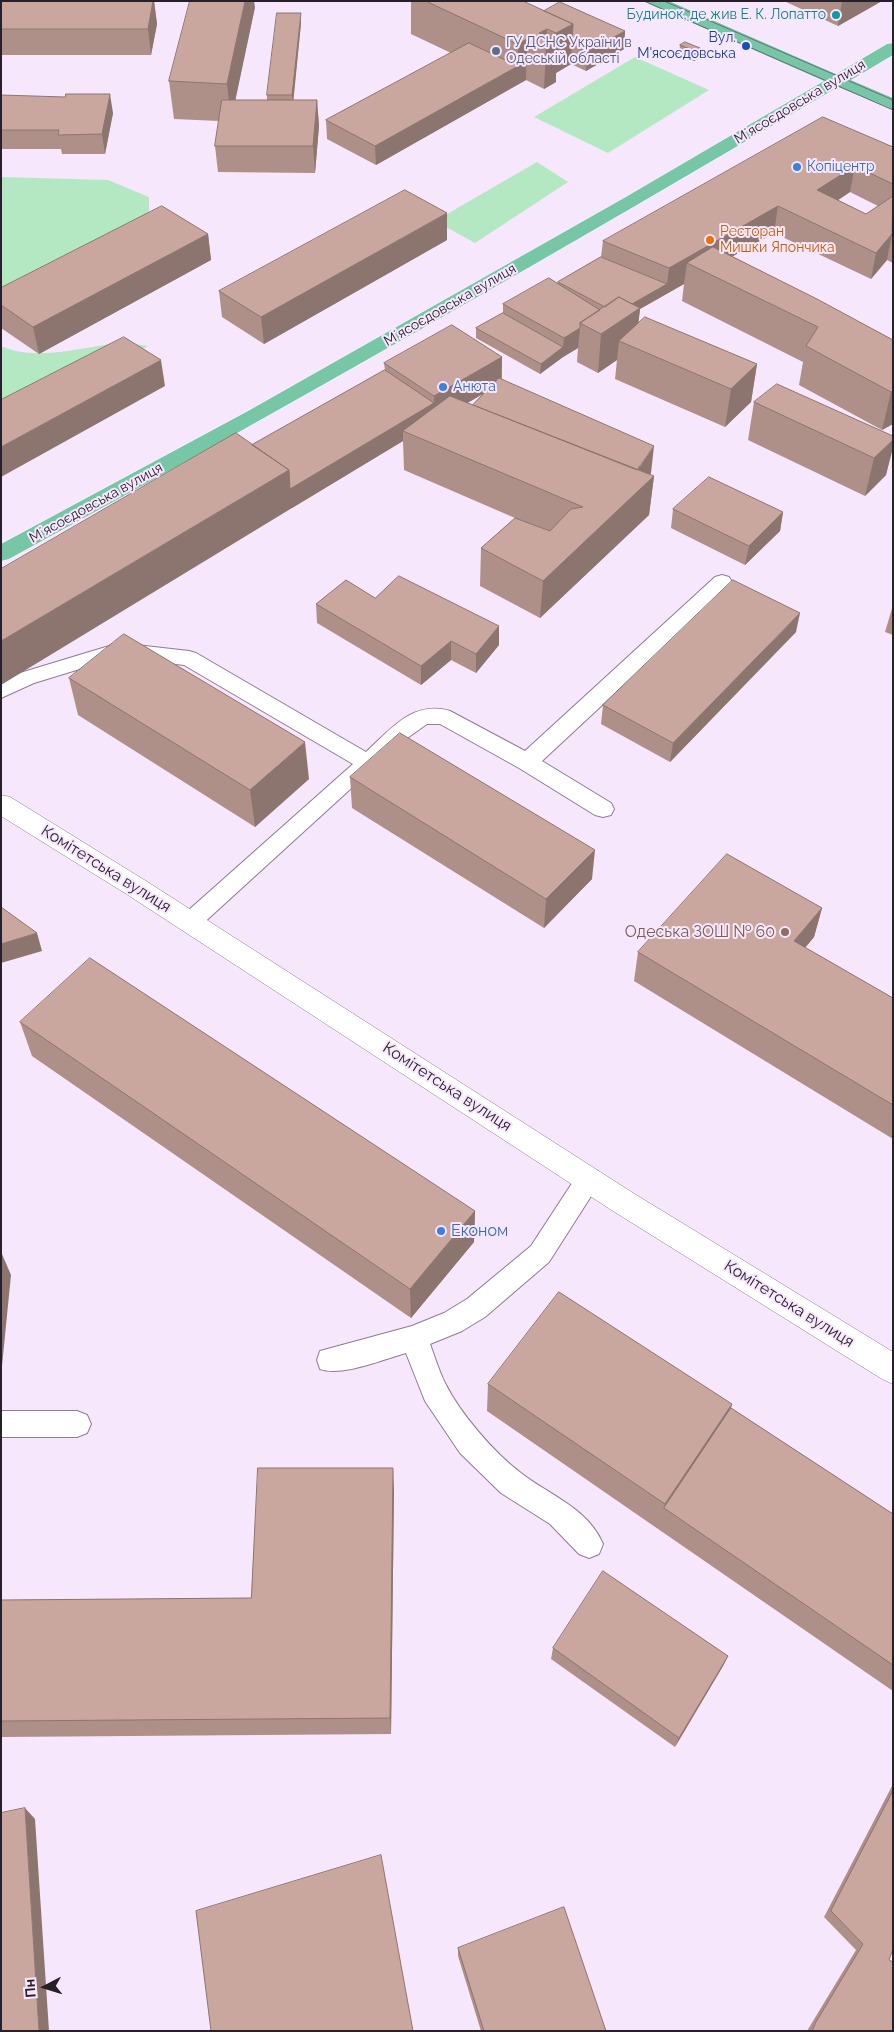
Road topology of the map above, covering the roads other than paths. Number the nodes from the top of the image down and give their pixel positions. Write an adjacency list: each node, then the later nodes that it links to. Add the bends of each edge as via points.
1 (655, 1): 3 (main road)
2 (893, 48): 3 (main road, Мʼясоєдовська вулиця)
3 (836, 81): 4 (main road); 5 (main road, Мʼясоєдовська вулиця, via 256,416)
4 (893, 105)
5 (1, 554)
6 (722, 582): 8 (lane)
7 (1, 691): 9 (lane, via 27,678 119,650 189,658)
8 (527, 762): 9 (lane, via 443,716 422,716); 11 (lane)
9 (368, 763): 12 (lane)
10 (1, 804): 12 (street, Комітетська вулиця)
11 (603, 809)
12 (190, 922): 13 (street, Комітетська вулиця)
13 (589, 1179): 14 (lane, via 540,1254 476,1308); 16 (street, Комітетська вулиця)
14 (414, 1338): 15 (lane); 19 (lane, via 434,1392 470,1444 511,1483 560,1514)
15 (330, 1360)
16 (893, 1369)
17 (1, 1424): 18 (lane)
18 (76, 1424)
19 (589, 1544)

